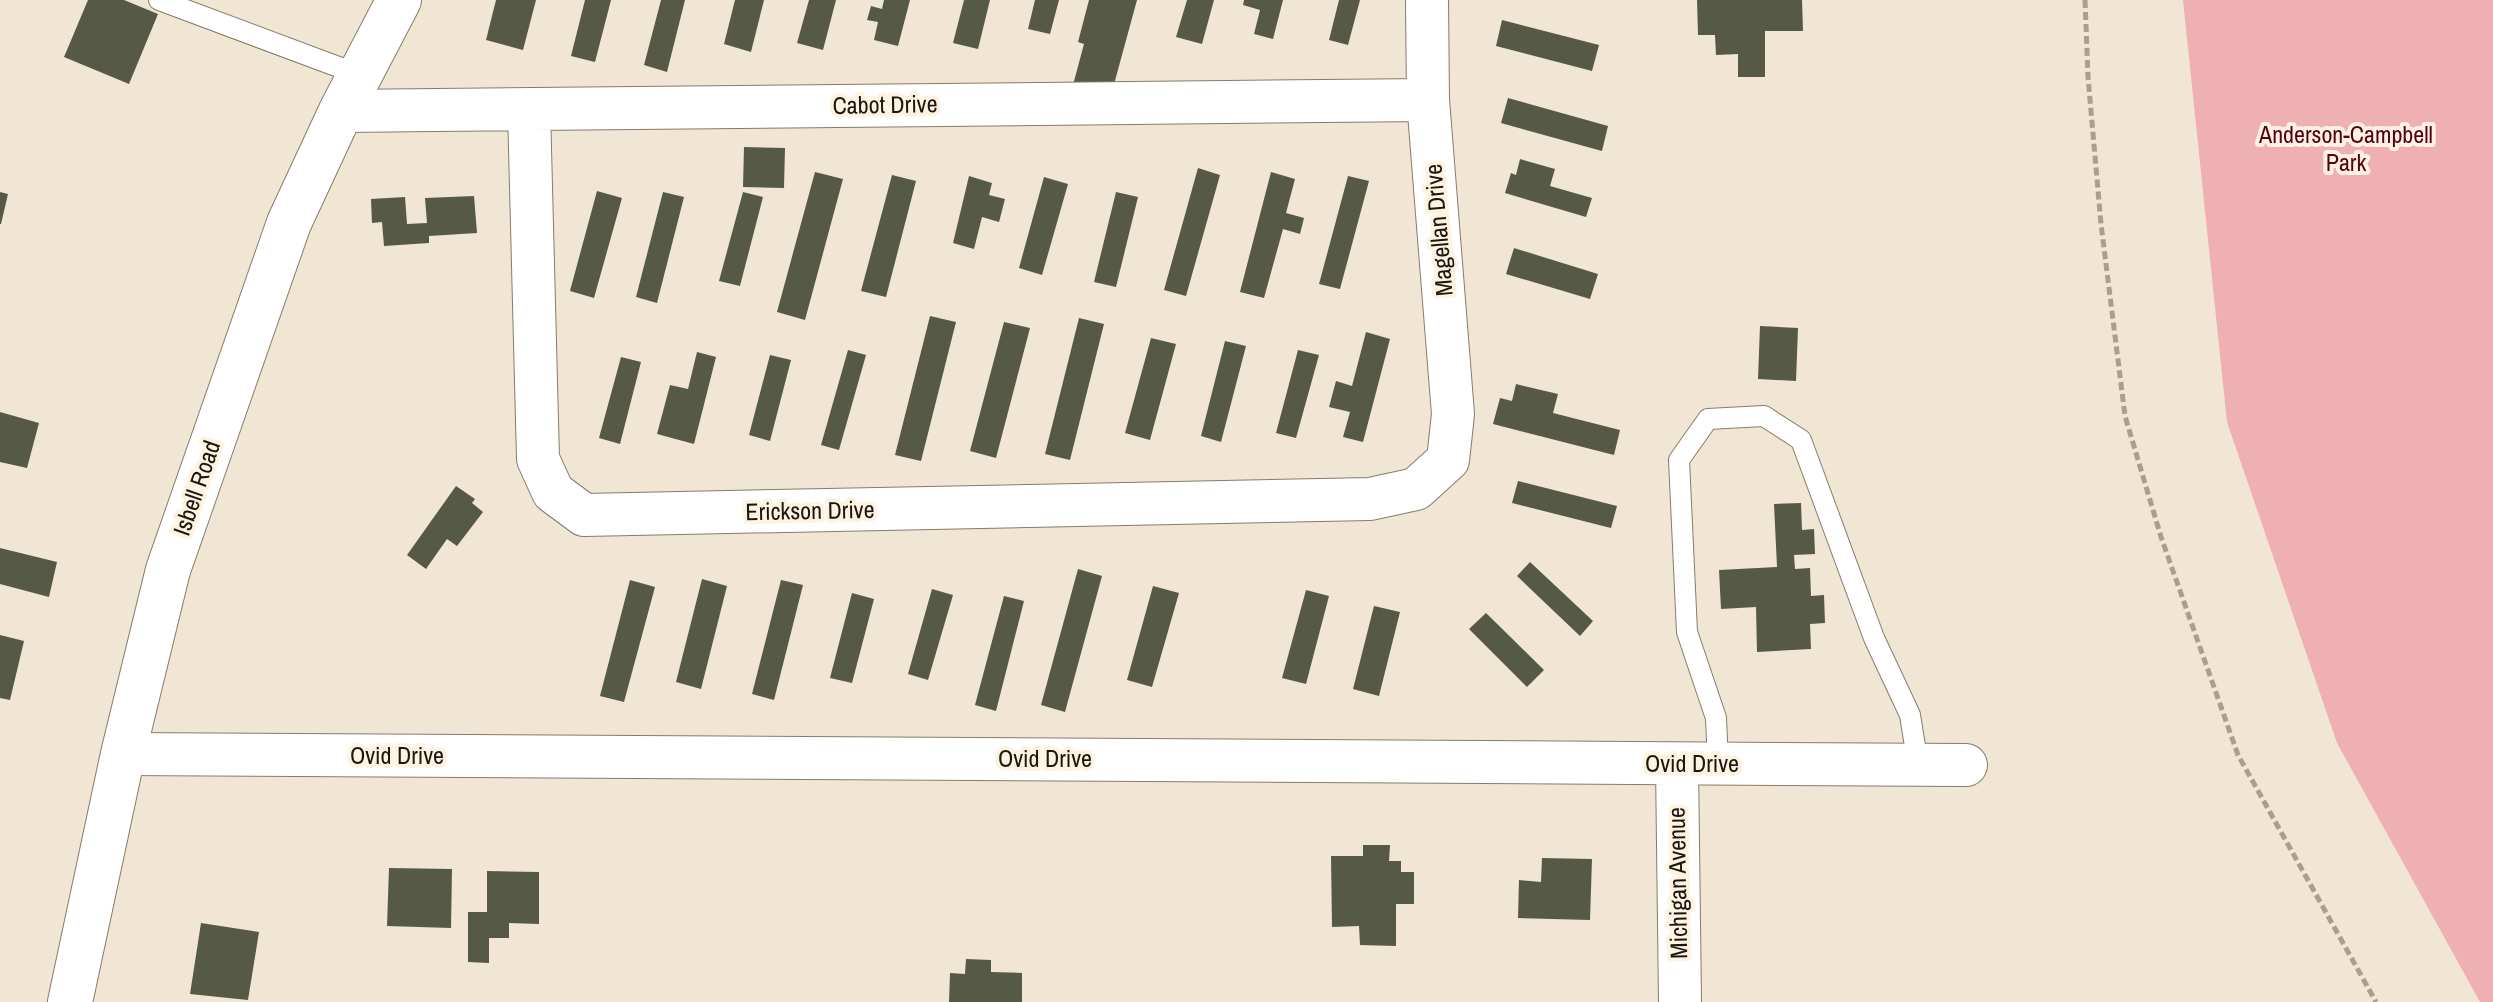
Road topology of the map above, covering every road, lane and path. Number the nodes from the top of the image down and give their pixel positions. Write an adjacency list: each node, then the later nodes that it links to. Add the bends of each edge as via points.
1 (159, 0): 5 (lane)
2 (399, 0): 5 (street, Isbell Road)
3 (1427, 0): 6 (street, Magellan Drive)
4 (2085, 0): 16 (path, via 2101,224 2125,416 2161,537 2238,755)
5 (351, 93): 7 (street, Cabot Drive); 9 (street, Isbell Road, via 289,223 168,570)
6 (1428, 100): 7 (street, Cabot Drive); 8 (street, Magellan Drive, via 1453,414)
7 (529, 109): 8 (street, Erickson Drive, via 538,459 553,492 584,515 1370,499 1416,489)
8 (1448, 460)
9 (123, 754): 10 (street, Ovid Drive); 14 (street, Isbell Road)
10 (1677, 764): 11 (street, Ovid Drive); 15 (street, Michigan Avenue)
11 (1718, 764): 12 (street, Ovid Drive); 12 (lane, via 1716,718 1687,632 1679,460 1708,419 1764,416 1801,440 1874,638 1910,715)
12 (1918, 765): 13 (street, Ovid Drive)
13 (1966, 765)
14 (70, 1002)
15 (1680, 1002)
16 (2376, 1002)

